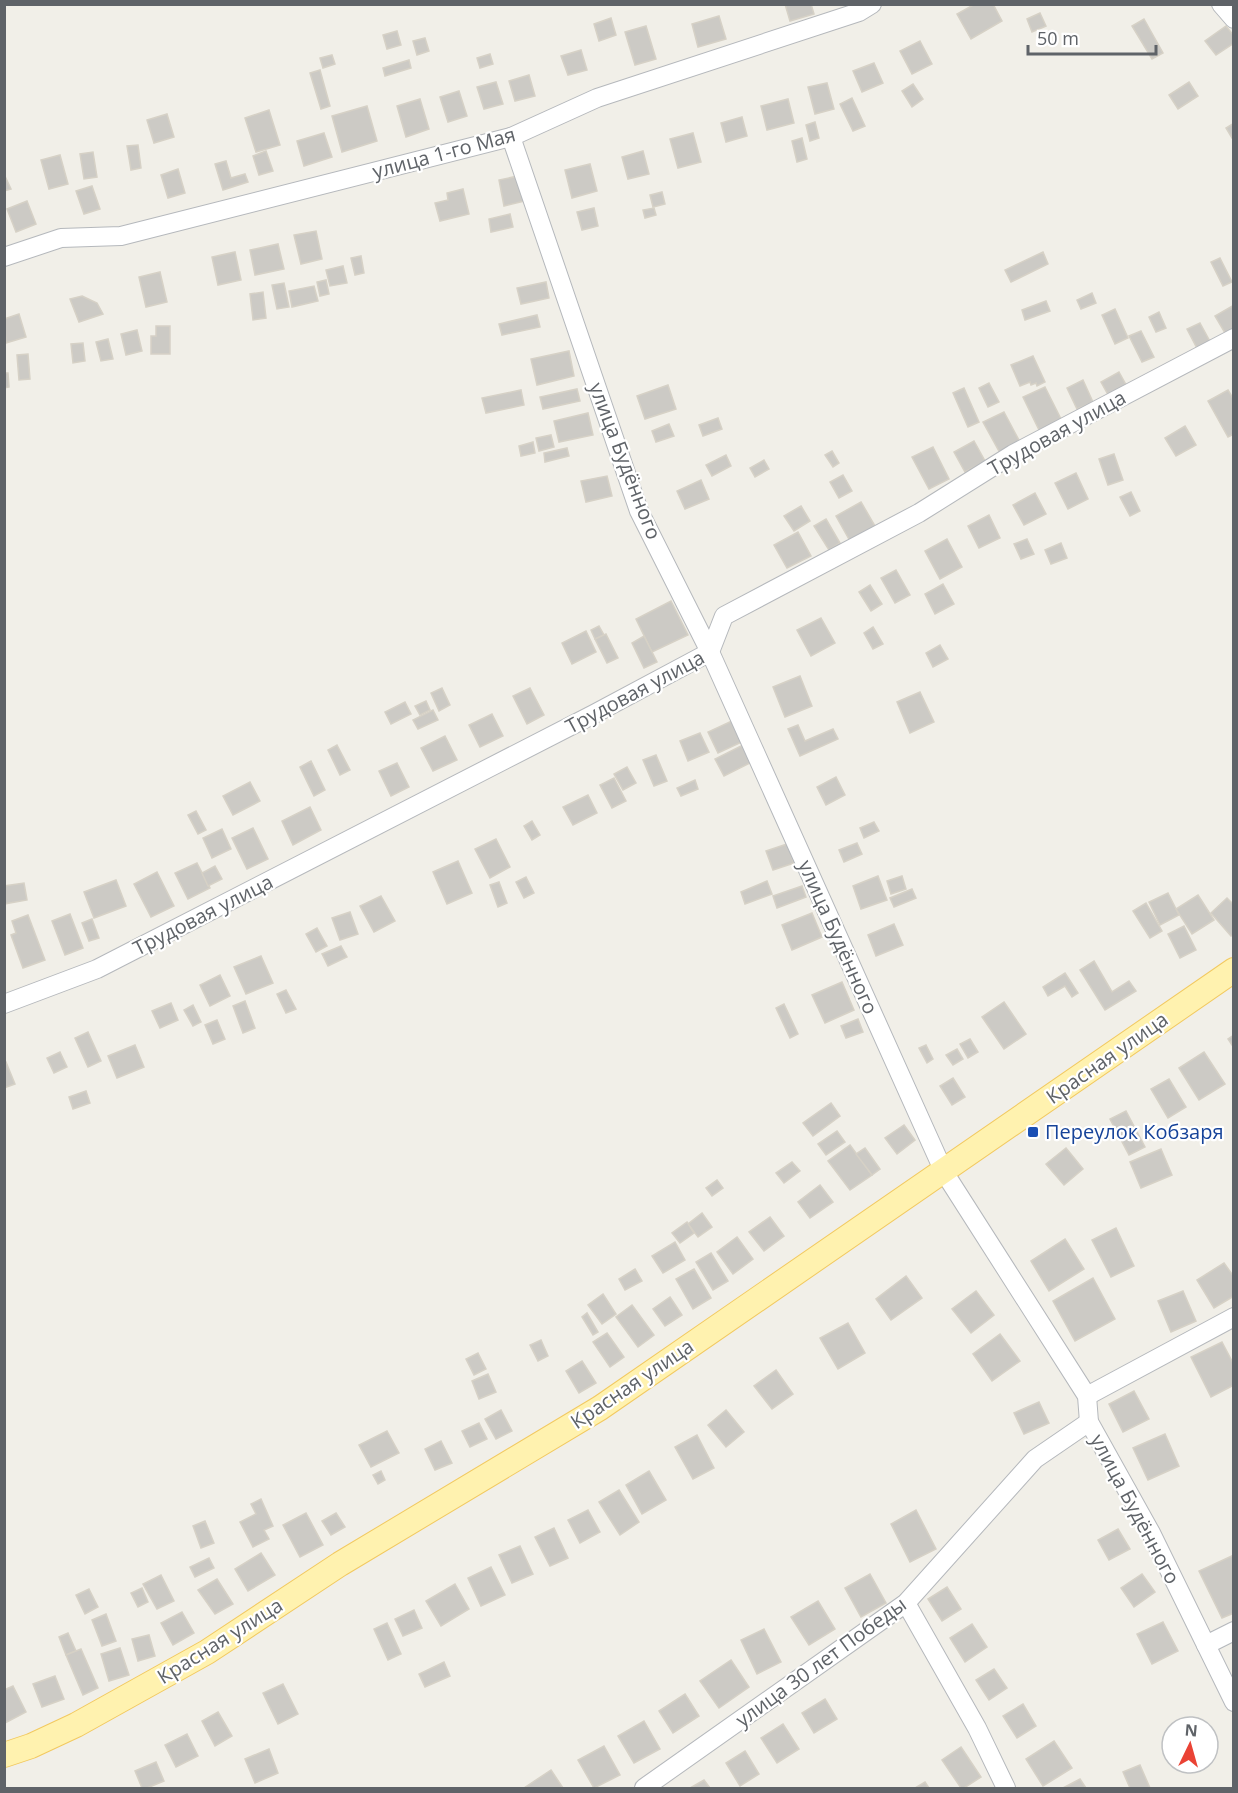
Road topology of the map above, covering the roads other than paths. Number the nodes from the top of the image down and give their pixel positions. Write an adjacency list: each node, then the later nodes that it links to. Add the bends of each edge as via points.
1 (872, 4): 4 (street, улица 1-го Мая, via 859,12 597,98)
2 (1221, 4): 3 (street)
3 (1233, 19)
4 (511, 137): 5 (street, улица 1-го Мая, via 121,236 61,238); 7 (street, улица Будённого, via 639,511)
5 (4, 257)
6 (1233, 338): 7 (street, Трудовая улица, via 1013,454 920,513 724,616)
7 (710, 652): 9 (street, Трудовая улица, via 98,969); 10 (street, улица Будённого)
8 (1233, 970): 10 (main road, Красная улица)
9 (4, 1004)
10 (944, 1172): 12 (street, улица Будённого); 18 (main road, Красная улица, via 600,1408 340,1564 207,1652 76,1725)
11 (1233, 1317): 12 (street)
12 (1087, 1396): 13 (street, улица Будённого)
13 (1089, 1422): 14 (street, улица 30 лет Победы, via 1035,1459); 16 (street, улица Будённого, via 1151,1533)
14 (906, 1603): 19 (street, via 977,1728); 20 (street, улица 30 лет Победы)
15 (1233, 1631): 16 (street)
16 (1206, 1645): 17 (street, улица Будённого)
17 (1233, 1702)
18 (4, 1755)
19 (1002, 1787)
20 (644, 1788)

